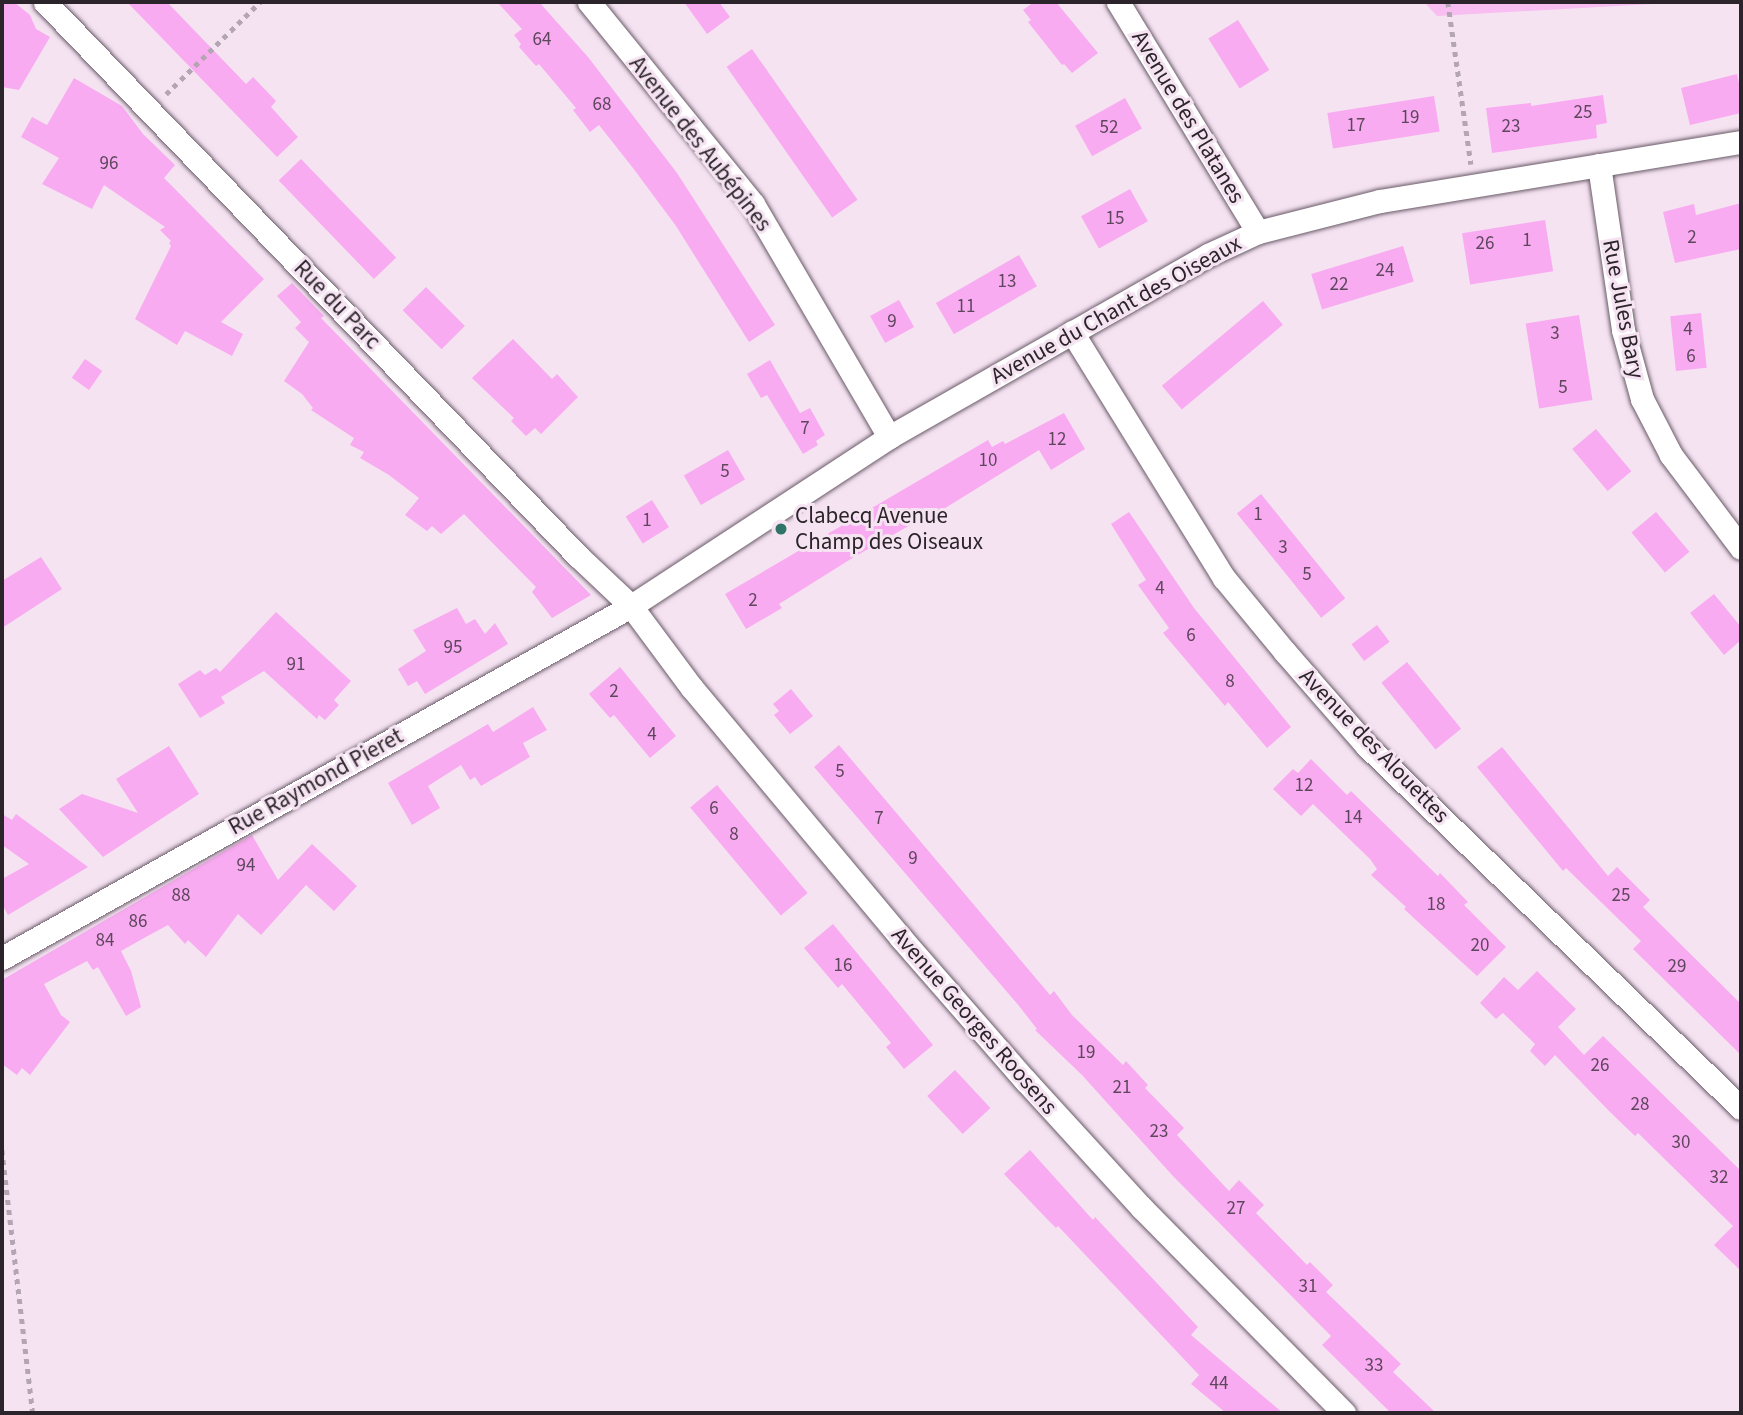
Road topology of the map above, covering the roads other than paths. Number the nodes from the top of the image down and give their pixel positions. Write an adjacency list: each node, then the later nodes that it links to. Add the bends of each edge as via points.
1 (45, 2): 10 (street, Rue du Parc)
2 (589, 2): 8 (street, Avenue des Aubépines, via 753,204)
3 (1118, 2): 6 (street, Avenue des Platanes)
4 (1741, 142): 5 (street, Avenue du Chant des Oiseaux)
5 (1599, 165): 6 (street, Avenue du Chant des Oiseaux, via 1380,201); 9 (street, Rue Jules Bary, via 1623,330 1642,399 1671,455)
6 (1258, 232): 7 (street, Avenue du Chant des Oiseaux)
7 (1072, 332): 8 (street, Avenue du Chant des Oiseaux); 12 (street, Avenue des Alouettes, via 1224,578 1285,652 1367,746)
8 (889, 437): 10 (street, Avenue du Chant des Oiseaux)
9 (1741, 548)
10 (631, 606): 11 (street, Rue Raymond Pieret); 13 (street, Avenue Georges Roosens, via 701,699 1025,1080 1142,1208)
11 (2, 958)
12 (1741, 1108)
13 (1344, 1413)

